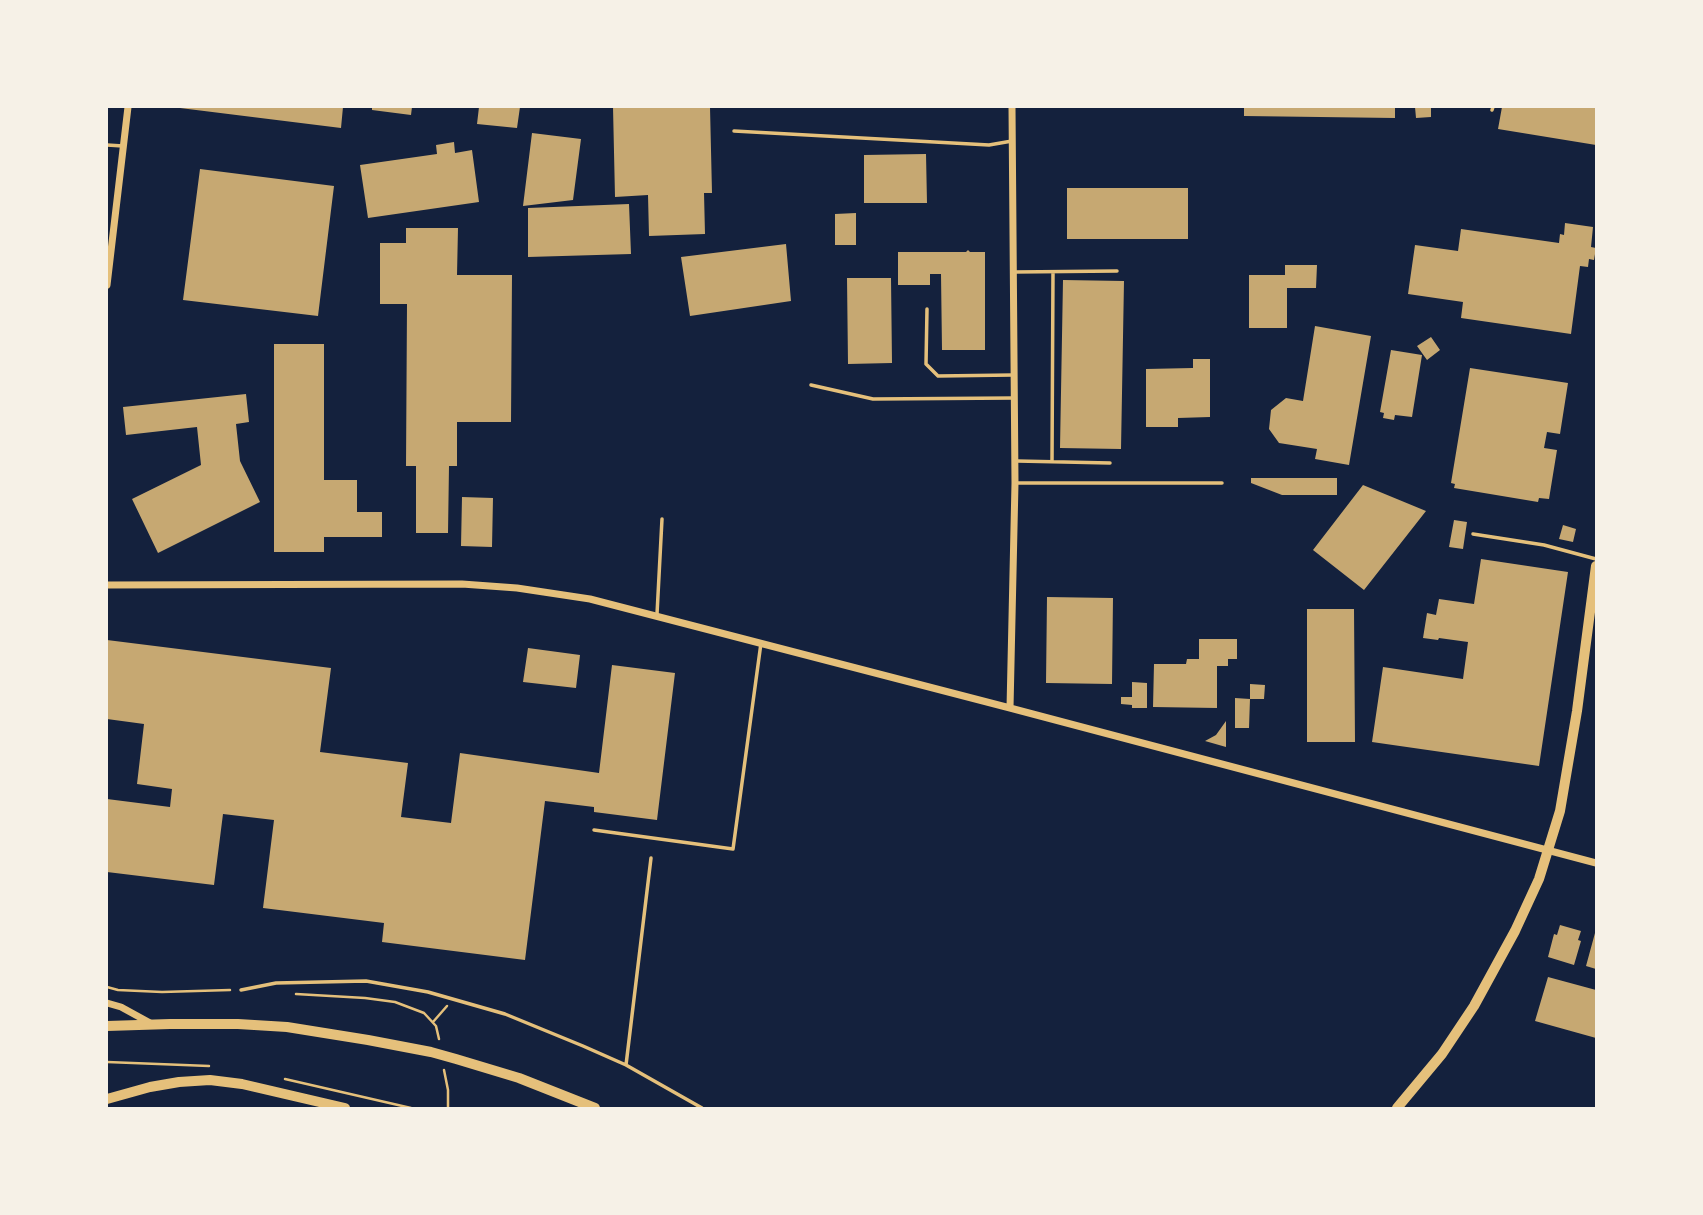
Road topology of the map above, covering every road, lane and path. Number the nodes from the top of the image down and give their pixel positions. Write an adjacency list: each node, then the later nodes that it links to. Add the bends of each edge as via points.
1 (128, 107): 6 (street)
2 (1012, 107): 4 (street)
3 (734, 131): 4 (lane, via 989,145)
4 (1012, 141): 9 (street)
5 (107, 145): 6 (lane)
6 (123, 146): 7 (street)
7 (109, 249): 11 (street)
8 (1117, 271): 10 (lane)
9 (1013, 272): 10 (lane); 13 (street)
10 (1053, 272): 17 (lane)
11 (107, 285)
12 (927, 309): 13 (lane, via 926,364 938,376)
13 (1013, 375): 15 (street)
14 (811, 385): 15 (lane, via 873,399)
15 (1014, 398): 16 (street)
16 (1015, 461): 17 (lane); 19 (street)
17 (1052, 461): 18 (lane)
18 (1110, 463)
19 (1015, 483): 20 (lane); 28 (street)
20 (1222, 483)
21 (662, 519): 26 (lane)
22 (1473, 534): 23 (lane)
23 (1596, 559)
24 (1596, 566): 30 (street, via 1571,746)
25 (107, 585): 26 (street, via 517,587 590,599)
26 (657, 617): 27 (street)
27 (761, 643): 28 (street); 29 (lane, via 733,849)
28 (1010, 708): 30 (street)
29 (594, 830)
30 (1548, 851): 32 (street); 44 (street, via 1515,932 1475,1006)
31 (650, 858): 39 (lane)
32 (1596, 863)
33 (241, 990): 35 (lane, via 276,982 366,981)
34 (365, 998): 35 (path, via 396,1002 424,1013 433,1022)
35 (454, 999): 39 (lane, via 505,1014)
36 (107, 1003): 37 (street)
37 (152, 1024): 38 (main road); 42 (main road, via 287,1027 431,1052 519,1078)
38 (107, 1026)
39 (626, 1065): 43 (lane)
40 (107, 1099): 41 (street, via 150,1087 210,1080)
41 (345, 1108)
42 (595, 1108)
43 (702, 1108)
44 (1397, 1108)

